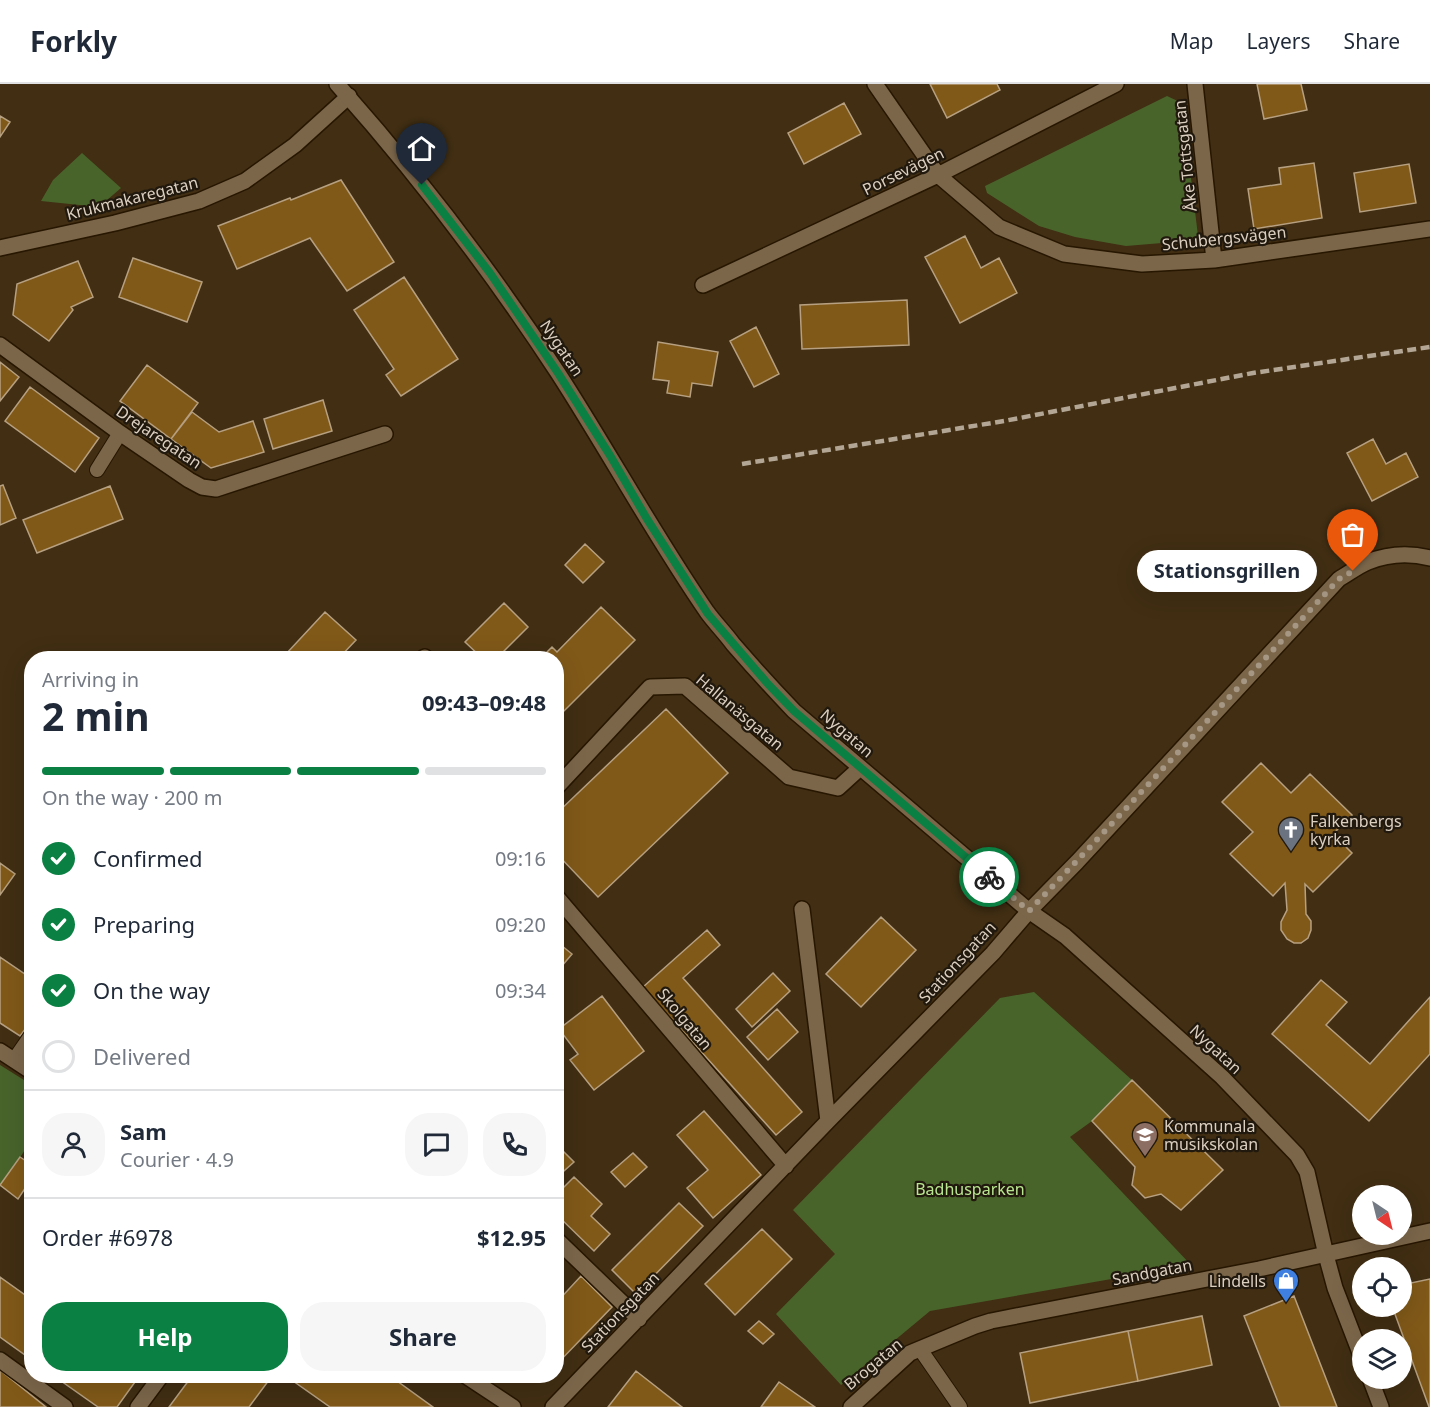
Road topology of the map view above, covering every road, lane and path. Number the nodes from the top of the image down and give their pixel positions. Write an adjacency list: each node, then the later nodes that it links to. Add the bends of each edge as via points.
1 (338, 84): 5 (street, Nygatan)
2 (875, 84): 6 (street, Schubergsvägen)
3 (1116, 84): 6 (street, Porsevägen)
4 (1195, 84): 9 (street, Åke Tottsgatan)
5 (348, 96): 8 (street, Krukmakaregatan, via 295,145 245,181 199,201); 16 (street, Nygatan, via 490,273 558,373 708,614 788,705)
6 (938, 175): 9 (street, Schubergsvägen, via 999,226 1064,254 1142,264); 10 (street, Porsevägen)
7 (1430, 229): 9 (street, Schubergsvägen)
8 (0, 248)
9 (1214, 260)
10 (703, 285)
11 (0, 345): 12 (street, Drejaregatan)
12 (120, 433): 13 (street, Drejaregatan, via 189,480 216,489); 14 (lane)
13 (385, 434)
14 (96, 470)
15 (1430, 558): 20 (street, Stationsgatan, via 1396,555 1368,562 1339,579)
16 (860, 768): 17 (street, Hallanäsgatan, via 838,788 789,777 685,686 650,687); 20 (street, Nygatan)
17 (564, 779)
18 (564, 905): 26 (street, Skolgatan)
19 (802, 909): 25 (street)
20 (1029, 911): 25 (street, Stationsgatan, via 993,953); 29 (street, Nygatan, via 1065,936 1222,1077 1297,1155 1307,1172)
21 (24, 1046): 23 (lane)
22 (0, 1051): 23 (street)
23 (14, 1060): 24 (street)
24 (24, 1067)
25 (828, 1121): 26 (street, Stationsgatan)
26 (786, 1166): 30 (street, Stationsgatan)
27 (1430, 1231): 29 (street, Sandgatan)
28 (564, 1247): 30 (street)
29 (1326, 1255): 31 (street, Nygatan); 32 (street, Sandgatan, via 991,1322)
30 (639, 1319): 42 (street, Stationsgatan)
31 (1352, 1332)
32 (920, 1349): 43 (street, Brogatan, via 910,1353); 44 (lane)
33 (0, 1360): 34 (street)
34 (24, 1378)
35 (31, 1383): 39 (street)
36 (156, 1383): 40 (street)
37 (477, 1383): 41 (street)
38 (1374, 1389): 45 (street)
39 (64, 1407)
40 (138, 1407)
41 (513, 1407)
42 (553, 1407)
43 (851, 1407)
44 (960, 1407)
45 (1381, 1407)

